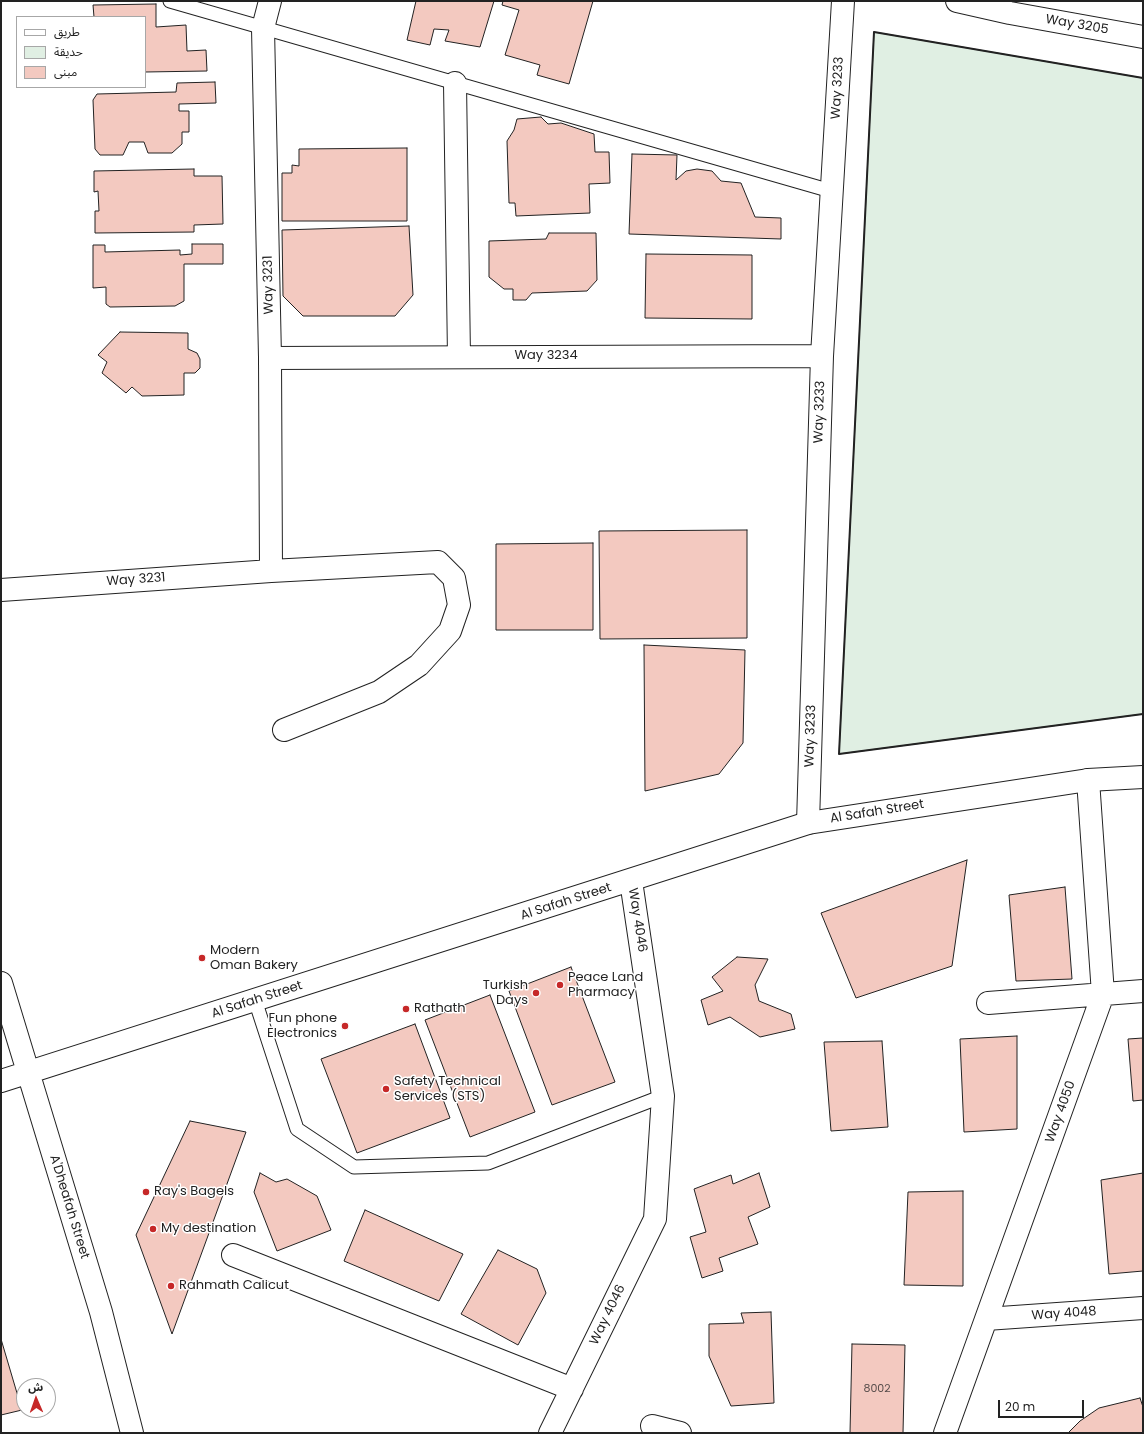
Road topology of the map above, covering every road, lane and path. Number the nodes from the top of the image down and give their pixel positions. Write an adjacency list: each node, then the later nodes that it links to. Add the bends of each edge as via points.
1 (170, 1): 6 (lane)
2 (270, 1): 6 (street, Way 3231)
3 (843, 1): 9 (street, Way 3233)
4 (957, 1): 5 (street, Way 3205)
5 (1012, 7): 7 (street, Way 3205)
6 (263, 28): 8 (lane); 12 (street, Way 3231)
7 (1143, 37)
8 (455, 83): 9 (lane); 11 (street)
9 (831, 191): 10 (street, Way 3233)
10 (822, 356): 11 (street, Way 3234); 18 (street, Way 3233)
11 (459, 357): 12 (street, Way 3234)
12 (270, 358): 13 (street, Way 3231)
13 (272, 571): 14 (street, Way 3231); 15 (street, Way 3231, via 438,562 454,578 459,605 450,631 419,664 380,692)
14 (1, 590)
15 (284, 730)
16 (1143, 777): 17 (street, Al Safah Street)
17 (1088, 780): 18 (street, Al Safah Street); 22 (street, Way 4050)
18 (808, 823): 19 (street, Al Safah Street)
19 (631, 881): 23 (street, Al Safah Street); 27 (street, Way 4046)
20 (1, 983): 25 (street, A'Dheafah Street)
21 (1143, 991): 22 (street)
22 (1103, 994): 24 (street); 30 (street, Way 4050)
23 (255, 1000): 25 (street, Al Safah Street); 27 (lane, via 297,1129 354,1167 488,1163)
24 (988, 1003)
25 (28, 1073): 26 (street, Al Safah Street); 33 (street, A'Dheafah Street, via 101,1312)
26 (1, 1081)
27 (663, 1096): 31 (street, Way 4046, via 655,1219)
28 (233, 1255): 31 (street)
29 (1143, 1308): 30 (street, Way 4048)
30 (986, 1319): 36 (street, Way 4050)
31 (572, 1389): 34 (street, Way 4046)
32 (652, 1426): 35 (street)
33 (132, 1433)
34 (550, 1433)
35 (680, 1433)
36 (946, 1433)

